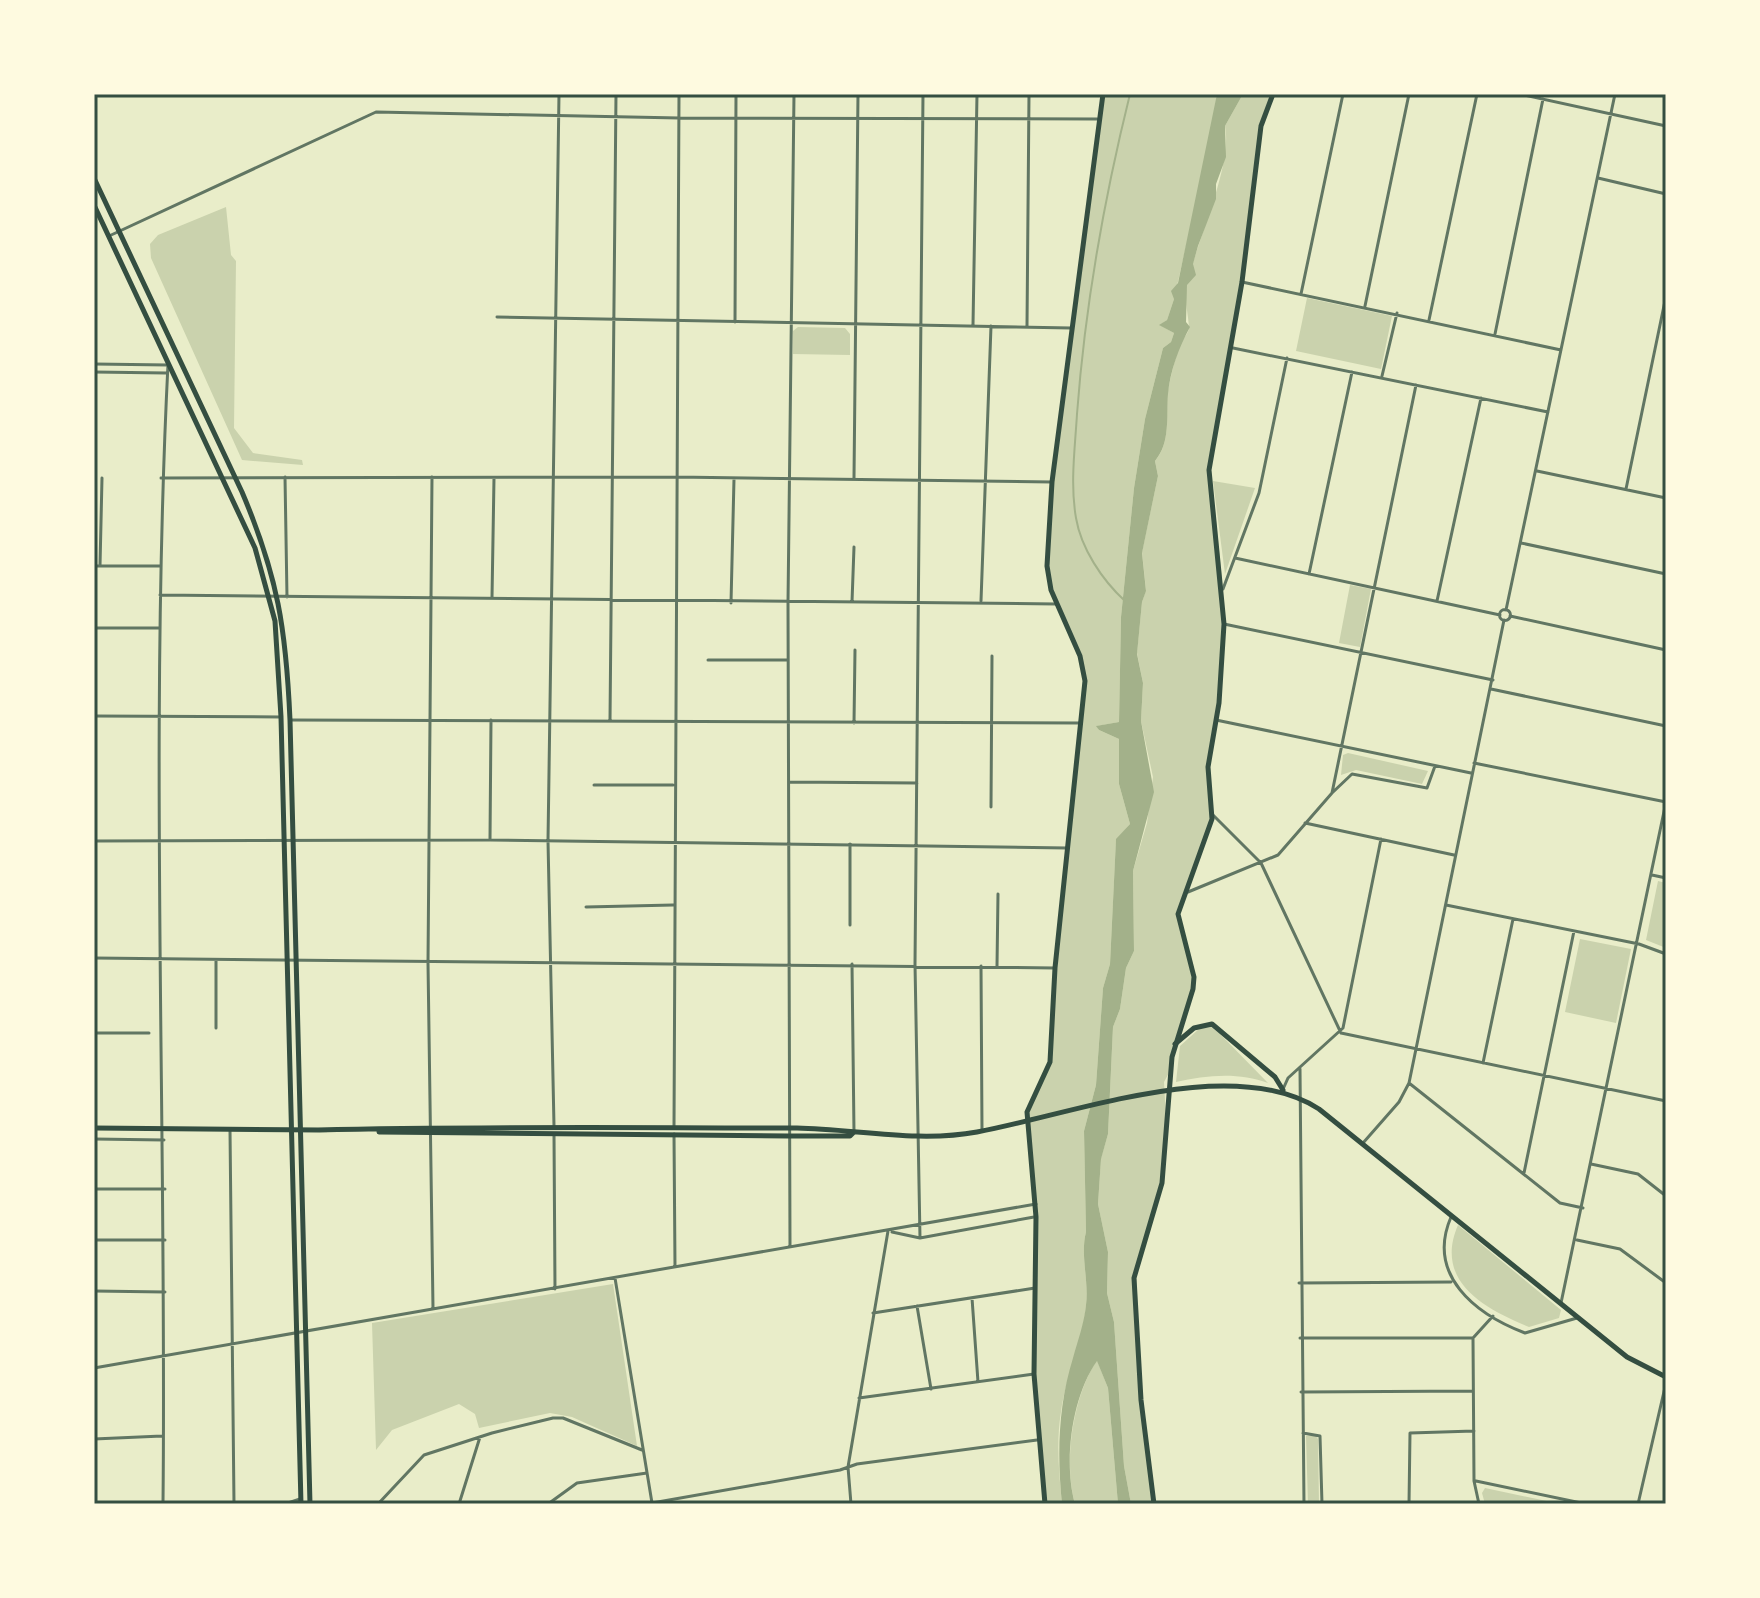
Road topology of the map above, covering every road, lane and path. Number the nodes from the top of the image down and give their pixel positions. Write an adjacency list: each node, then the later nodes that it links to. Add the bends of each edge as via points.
1 (559, 94): 19 (street)
2 (616, 94): 20 (street)
3 (679, 94): 23 (street)
4 (736, 94): 21 (street)
5 (794, 94): 22 (street)
6 (858, 94): 24 (street)
7 (923, 94): 26 (street)
8 (977, 94): 27 (street)
9 (1029, 94): 28 (street)
10 (1103, 94): 25 (main road)
11 (1273, 94): 36 (main road, via 1261,126)
12 (1343, 94): 37 (street)
13 (1409, 94): 39 (street)
14 (1477, 94): 43 (street)
15 (1519, 94): 17 (street)
16 (1615, 94): 18 (street)
17 (1543, 99): 18 (street); 54 (street)
18 (1611, 115): 29 (street); 31 (street)
19 (558, 116): 20 (street); 34 (street, via 367,114); 42 (street)
20 (616, 117): 23 (street); 44 (street)
21 (736, 117): 22 (street); 23 (street); 46 (street)
22 (794, 117): 24 (street); 47 (street)
23 (679, 118): 45 (street)
24 (858, 118): 26 (street); 48 (street)
25 (1097, 119): 28 (street); 53 (main road)
26 (923, 120): 27 (street); 49 (street)
27 (977, 120): 28 (street); 50 (street)
28 (1029, 120): 52 (street)
29 (1666, 126)
30 (94, 178): 34 (main road)
31 (1598, 178): 32 (street); 56 (street)
32 (1666, 194)
33 (94, 205): 35 (main road)
34 (119, 230): 35 (street); 75 (main road)
35 (108, 236): 58 (main road)
36 (1242, 282): 37 (street); 55 (main road)
37 (1301, 294): 39 (street)
38 (1666, 296): 84 (street)
39 (1365, 307): 40 (street)
40 (1397, 313): 43 (street); 63 (street)
41 (497, 317): 42 (street)
42 (554, 319): 44 (street); 71 (street)
43 (1429, 320): 54 (street)
44 (614, 321): 45 (street); 68 (street)
45 (676, 323): 46 (street); 72 (street)
46 (735, 323): 47 (street)
47 (790, 324): 48 (street); 79 (street)
48 (855, 325): 49 (street); 80 (street)
49 (920, 325): 50 (street); 81 (street)
50 (973, 325): 51 (street)
51 (991, 326): 52 (street); 82 (street)
52 (1027, 327): 53 (street)
53 (1071, 328): 83 (main road)
54 (1495, 335): 56 (street)
55 (1229, 347): 57 (street); 95 (main road, via 1209,470)
56 (1561, 350): 66 (street)
57 (1287, 358): 61 (street); 88 (street, via 1259,493)
58 (168, 362): 59 (street); 62 (street); 77 (main road)
59 (94, 364)
60 (94, 372): 62 (street)
61 (1352, 372): 63 (street); 92 (street)
62 (167, 373): 74 (street)
63 (1382, 378): 64 (street)
64 (1416, 385): 65 (street); 94 (street)
65 (1481, 398): 66 (street); 103 (street)
66 (1548, 412): 67 (street)
67 (1535, 470): 84 (street); 86 (street)
68 (612, 476): 71 (street); 72 (street); 102 (street)
69 (285, 477): 70 (street); 75 (street); 98 (street)
70 (432, 477): 76 (street); 99 (street)
71 (552, 477): 76 (street); 101 (street)
72 (676, 477): 78 (street); 104 (street)
73 (102, 478): 90 (street)
74 (161, 478): 77 (street); 91 (street)
75 (236, 478): 77 (street); 98 (main road)
76 (494, 478): 100 (street)
77 (225, 479): 97 (main road)
78 (734, 479): 79 (street); 107 (street)
79 (789, 479): 80 (street); 108 (street)
80 (854, 480): 81 (street)
81 (919, 480): 82 (street); 109 (street)
82 (986, 480): 83 (street); 106 (street)
83 (1052, 482): 110 (main road, via 1047,566)
84 (1626, 489): 85 (street)
85 (1666, 498)
86 (1521, 543): 93 (street); 111 (street)
87 (854, 547): 105 (street)
88 (1235, 558): 92 (street); 95 (street)
89 (94, 566): 90 (street)
90 (100, 566): 91 (street)
91 (160, 566): 96 (street)
92 (1309, 574): 94 (street)
93 (1666, 574)
94 (1374, 588): 103 (street); 120 (street)
95 (1223, 589): 115 (main road)
96 (160, 595): 97 (street); 117 (street)
97 (271, 597): 98 (street); 128 (main road)
98 (283, 597): 99 (street); 130 (main road)
99 (432, 598): 100 (street); 131 (street)
100 (492, 598): 101 (street)
101 (551, 600): 102 (street); 129 (street)
102 (611, 600): 104 (street); 134 (street)
103 (1437, 601): 112 (street)
104 (675, 602): 107 (street); 135 (street)
105 (852, 602): 108 (street); 109 (street)
106 (981, 602): 109 (street); 110 (street)
107 (731, 603): 108 (street)
108 (788, 603): 123 (street)
109 (918, 603): 138 (street)
110 (1057, 604): 140 (main road, via 1084,668)
111 (1506, 610): 112 (street); 113 (street)
112 (1500, 615): 114 (street)
113 (1510, 616): 114 (street); 119 (street)
114 (1504, 620): 124 (street)
115 (1224, 624): 120 (street); 133 (main road)
116 (94, 628): 117 (street)
117 (159, 628): 127 (street)
118 (855, 650): 137 (street)
119 (1666, 650)
120 (1359, 652): 124 (street); 142 (street)
121 (992, 656): 139 (street)
122 (708, 660): 123 (street)
123 (788, 660): 136 (street)
124 (1493, 680): 125 (street)
125 (1491, 689): 141 (street); 143 (street)
126 (94, 716): 127 (street)
127 (159, 716): 128 (street); 161 (street)
128 (281, 717): 163 (main road)
129 (549, 719): 132 (street); 134 (street); 160 (street)
130 (290, 720): 131 (street); 156 (main road)
131 (428, 720): 132 (street); 157 (street)
132 (491, 720): 158 (street)
133 (1216, 720): 142 (street); 153 (main road, via 1208,767)
134 (610, 721): 135 (street)
135 (673, 721): 136 (street); 149 (street)
136 (788, 723): 137 (street); 146 (street)
137 (854, 723): 138 (street)
138 (917, 723): 139 (street); 147 (street)
139 (992, 723): 140 (street); 152 (street)
140 (1080, 723): 167 (main road)
141 (1666, 726)
142 (1339, 746): 144 (street); 150 (street)
143 (1474, 763): 145 (street); 151 (street)
144 (1435, 766): 145 (street); 150 (street, via 1427,788 1352,774)
145 (1472, 774): 168 (street)
146 (789, 782): 147 (street); 164 (street)
147 (917, 783): 166 (street)
148 (594, 785): 149 (street)
149 (673, 785): 162 (street)
150 (1332, 793): 154 (street)
151 (1666, 802): 170 (street)
152 (991, 807)
153 (1213, 814): 169 (street); 172 (main road)
154 (1305, 823): 155 (street); 169 (street, via 1278,855)
155 (1381, 839): 168 (street); 199 (street)
156 (293, 840): 157 (street); 163 (street); 186 (main road)
157 (428, 840): 158 (street); 188 (street)
158 (490, 840): 160 (street)
159 (94, 841): 161 (street)
160 (548, 841): 162 (street); 187 (street)
161 (157, 842): 163 (street); 183 (street)
162 (673, 842): 164 (street); 174 (street)
163 (283, 843): 185 (main road)
164 (789, 844): 165 (street); 190 (street)
165 (850, 844): 166 (street); 178 (street)
166 (916, 845): 167 (street); 192 (street)
167 (1067, 848): 195 (main road)
168 (1455, 855): 175 (street)
169 (1261, 863): 172 (street); 199 (street)
170 (1652, 875): 171 (street); 180 (street)
171 (1666, 878)
172 (1185, 893): 200 (main road, via 1178,914 1194,982)
173 (998, 894): 194 (street)
174 (673, 905): 176 (street); 189 (street)
175 (1446, 905): 177 (street); 201 (street)
176 (586, 907)
177 (1513, 919): 179 (street); 202 (street)
178 (850, 925)
179 (1574, 931): 180 (street); 204 (street)
180 (1639, 944): 181 (street); 206 (street)
181 (1666, 954)
182 (94, 958): 183 (street)
183 (158, 959): 184 (street); 212 (street)
184 (216, 960): 185 (street); 196 (street)
185 (286, 961): 186 (street); 217 (main road)
186 (296, 961): 188 (street); 214 (main road)
187 (550, 962): 188 (street); 189 (street); 216 (street)
188 (428, 963): 215 (street)
189 (675, 963): 190 (street); 218 (street)
190 (789, 963): 191 (street); 220 (street)
191 (852, 964): 192 (street); 221 (street)
192 (915, 964): 193 (street); 222 (street)
193 (981, 966): 194 (street); 219 (street)
194 (997, 966): 195 (street)
195 (1055, 968): 210 (main road, via 1050,1062 1030,1100)
196 (216, 1028)
197 (94, 1033): 198 (street)
198 (149, 1033)
199 (1341, 1033): 201 (street); 203 (street)
200 (1174, 1045): 207 (main road, via 1194,1028 1212,1024 1275,1077); 294 (main road, via 1159,1195 1134,1278)
201 (1416, 1051): 202 (street); 205 (street)
202 (1483, 1063): 204 (street)
203 (1300, 1069): 207 (street); 208 (street)
204 (1544, 1076): 206 (street); 227 (street)
205 (1409, 1083): 225 (street); 227 (street)
206 (1607, 1089): 209 (street); 226 (street)
207 (1283, 1091): 208 (main road); 210 (main road, via 1227,1083)
208 (1298, 1097): 225 (main road); 245 (street)
209 (1666, 1101)
210 (1028, 1121): 219 (main road); 231 (main road)
211 (94, 1128): 212 (main road)
212 (164, 1129): 213 (main road); 224 (street)
213 (230, 1130): 217 (main road); 262 (street)
214 (301, 1130): 215 (main road); 217 (main road); 258 (main road)
215 (432, 1130): 216 (main road); 254 (street)
216 (554, 1130): 218 (main road); 248 (street)
217 (291, 1131): 259 (main road)
218 (674, 1131): 220 (main road); 242 (street)
219 (982, 1131): 222 (main road)
220 (788, 1132): 221 (main road); 241 (street)
221 (854, 1132): 222 (main road)
222 (917, 1133): 235 (street)
223 (94, 1139): 224 (street)
224 (164, 1140): 229 (street)
225 (1363, 1143): 233 (main road)
226 (1591, 1164): 230 (street, via 1638,1174); 232 (street)
227 (1524, 1173): 232 (street, via 1560,1203)
228 (94, 1189): 229 (street)
229 (165, 1189): 239 (street)
230 (1666, 1196)
231 (1036, 1204): 234 (main road); 235 (street)
232 (1583, 1208): 240 (street)
233 (1451, 1216): 244 (street, via 1443,1247); 252 (main road)
234 (1036, 1217): 237 (street); 247 (main road)
235 (918, 1225): 236 (street); 237 (street)
236 (888, 1231): 237 (street); 241 (street); 255 (street)
237 (920, 1238)
238 (94, 1240): 239 (street)
239 (165, 1240): 250 (street)
240 (1577, 1240): 246 (street, via 1620,1249); 252 (street)
241 (790, 1247): 242 (street)
242 (675, 1267): 243 (street)
243 (615, 1278): 248 (street); 279 (street)
244 (1451, 1282): 245 (street); 256 (street)
245 (1299, 1283): 260 (street)
246 (1666, 1283)
247 (1035, 1288): 251 (street); 265 (main road)
248 (555, 1289): 254 (street)
249 (94, 1291): 250 (street)
250 (165, 1292): 263 (street)
251 (972, 1297): 253 (street); 267 (street)
252 (1561, 1304): 257 (main road)
253 (917, 1306): 255 (street); 269 (street)
254 (433, 1308): 258 (street)
255 (873, 1313): 272 (street)
256 (1493, 1316): 257 (street, via 1529,1333); 261 (street)
257 (1577, 1318): 266 (main road, via 1635,1364)
258 (307, 1329): 259 (street); 287 (main road)
259 (296, 1332): 262 (street); 283 (main road)
260 (1300, 1338): 261 (street); 271 (street)
261 (1473, 1338): 270 (street)
262 (231, 1345): 263 (street); 285 (street)
263 (164, 1357): 264 (street); 275 (street)
264 (94, 1368)
265 (1034, 1374): 267 (street); 278 (main road)
266 (1666, 1377)
267 (978, 1382): 269 (street)
268 (1666, 1383): 300 (street)
269 (931, 1389): 272 (street)
270 (1474, 1391): 271 (street); 273 (street)
271 (1301, 1392): 274 (street)
272 (859, 1398): 280 (street)
273 (1474, 1431): 282 (street); 297 (street, via 1410,1433)
274 (1303, 1433): 295 (street); 296 (street, via 1320,1436)
275 (163, 1436): 277 (street); 284 (street)
276 (480, 1437): 279 (street, via 559,1417); 288 (street, via 424,1455); 289 (street)
277 (94, 1439)
278 (1037, 1440): 280 (street); 293 (main road)
279 (642, 1450): 281 (street)
280 (848, 1467): 291 (street); 292 (street)
281 (647, 1473): 290 (street, via 577,1483); 291 (street)
282 (1474, 1481): 298 (street); 299 (street)
283 (301, 1502): 286 (street)
284 (163, 1504)
285 (234, 1504)
286 (285, 1504)
287 (310, 1504)
288 (378, 1504)
289 (459, 1504)
290 (548, 1504)
291 (652, 1504)
292 (851, 1504)
293 (1045, 1504)
294 (1154, 1504)
295 (1304, 1504)
296 (1322, 1504)
297 (1409, 1504)
298 (1479, 1504)
299 (1586, 1504)
300 (1638, 1504)

